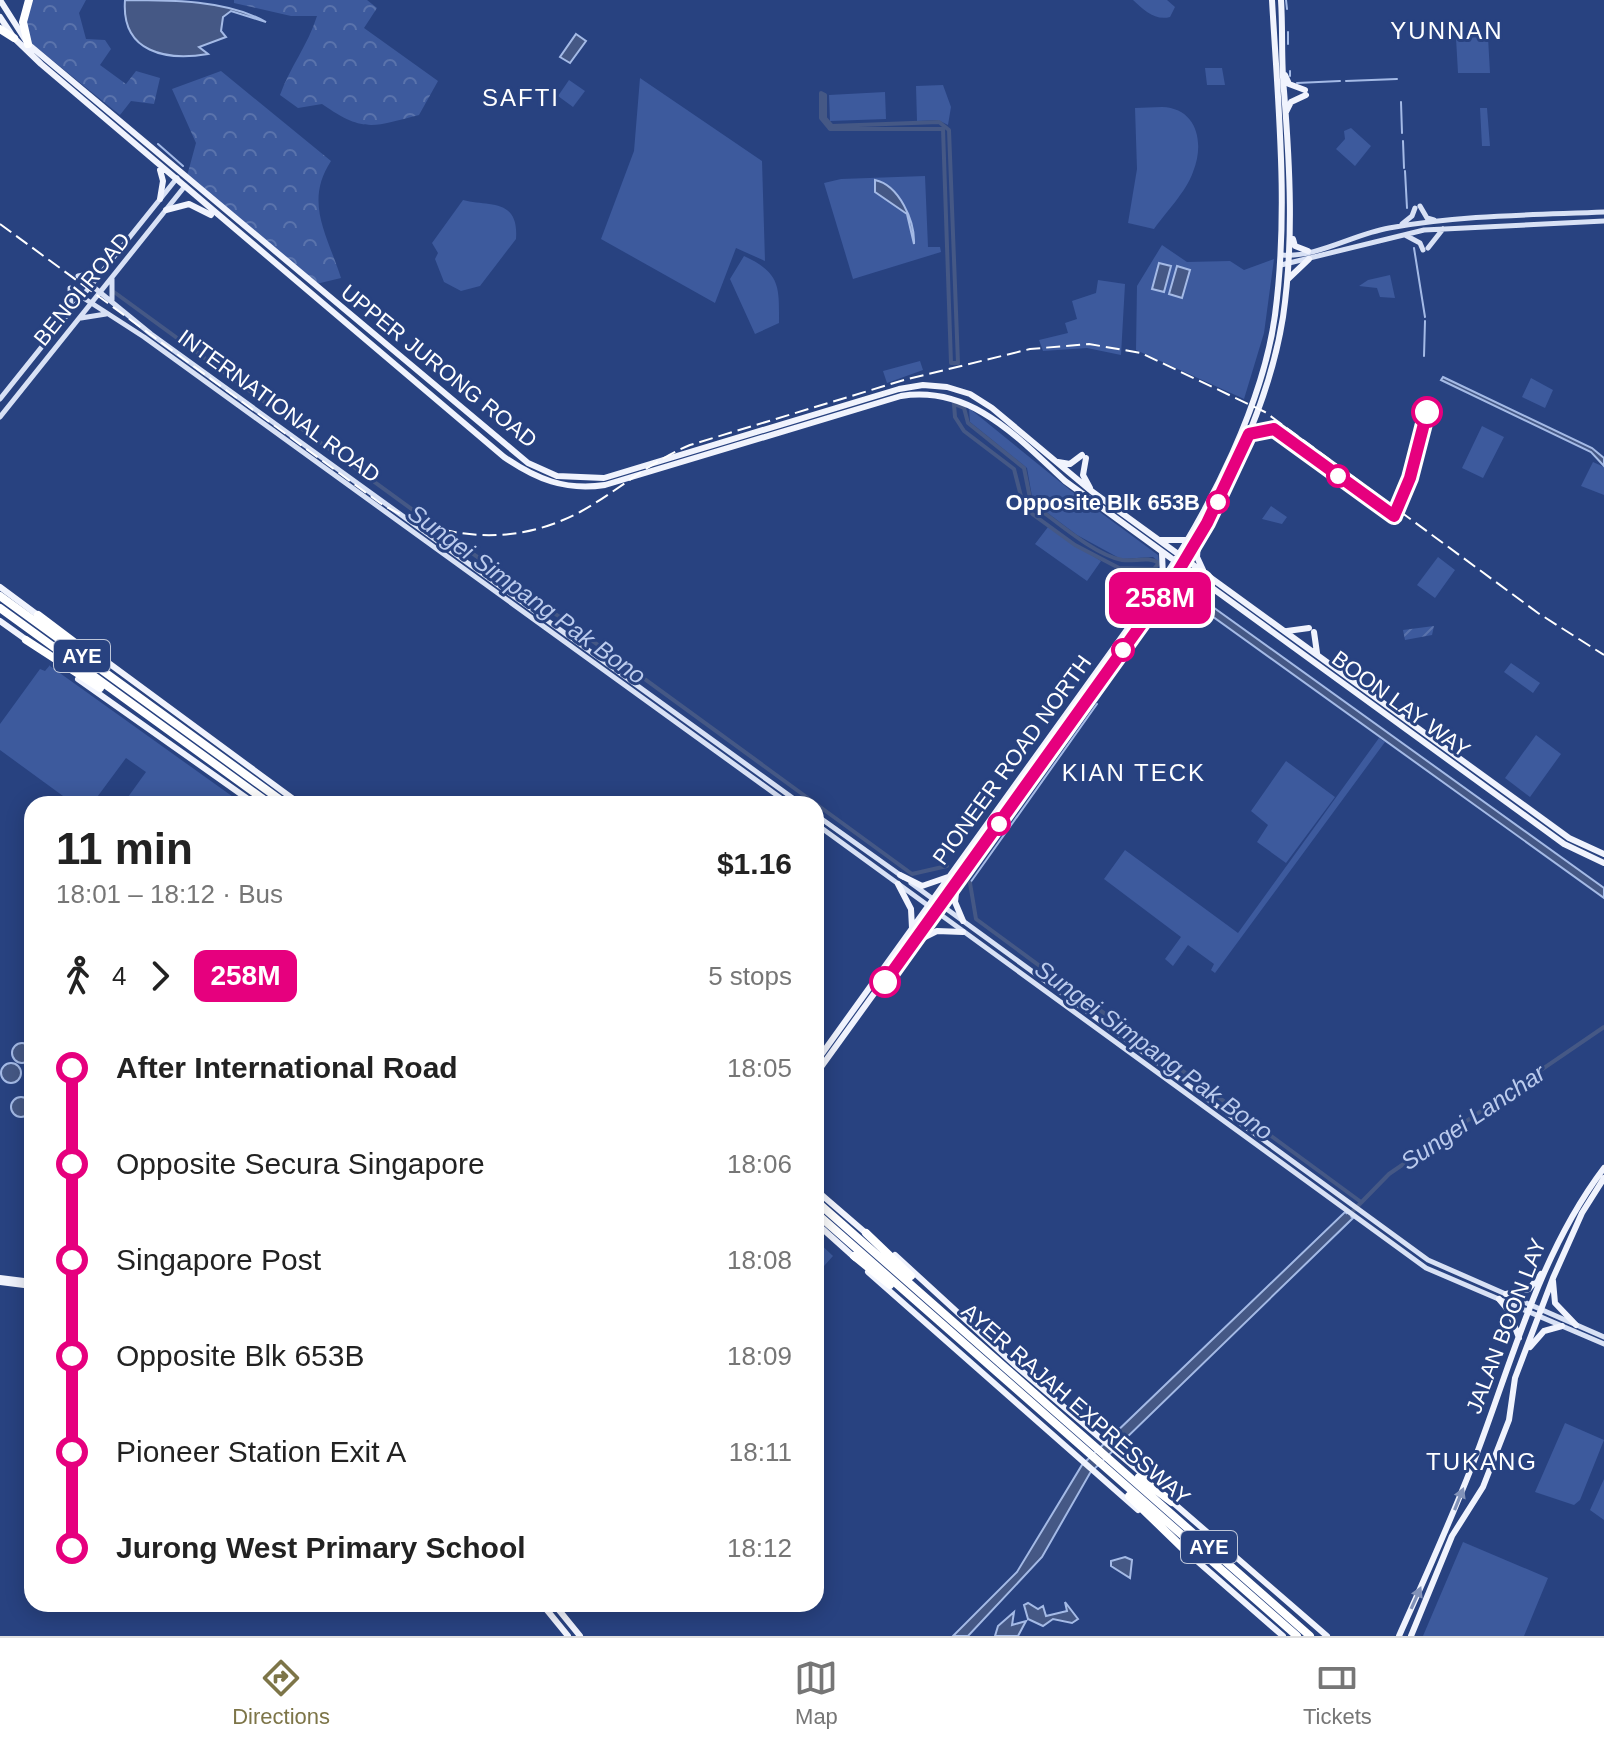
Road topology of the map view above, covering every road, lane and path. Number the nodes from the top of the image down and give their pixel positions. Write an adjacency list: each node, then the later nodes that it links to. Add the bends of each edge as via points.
1 (0, 0): 8 (main road, UPPER JURONG ROAD)
2 (29, 0): 8 (highway, via 23,22)
3 (1272, 0): 27 (main road, PIONEER ROAD NORTH)
4 (1281, 0): 9 (main road, PIONEER ROAD NORTH)
5 (0, 17): 7 (main road, UPPER JURONG ROAD)
6 (0, 29): 7 (highway)
7 (14, 38): 11 (main road, UPPER JURONG ROAD)
8 (28, 44): 12 (main road, UPPER JURONG ROAD)
9 (1283, 67): 10 (main road, PIONEER ROAD NORTH); 10 (main road, via 1289,84 1305,92 1291,102)
10 (1285, 115): 22 (main road, PIONEER ROAD NORTH)
11 (156, 163): 12 (main road, UPPER JURONG ROAD); 14 (main road, via 163,181)
12 (178, 177): 13 (main road, UPPER JURONG ROAD); 14 (main road, BENOI ROAD)
13 (186, 185): 15 (main road, BENOI ROAD); 19 (main road, UPPER JURONG ROAD); 24 (main road, UPPER JURONG ROAD)
14 (160, 199): 30 (main road, BENOI ROAD)
15 (166, 210): 19 (main road, via 189,204); 32 (main road, BENOI ROAD)
16 (1604, 212): 17 (main road)
17 (1439, 221): 20 (main road); 20 (main road, via 1417,207)
18 (1604, 221): 21 (main road)
19 (227, 224): 25 (main road, UPPER JURONG ROAD)
20 (1397, 226): 26 (main road)
21 (1443, 229): 23 (main road); 23 (main road, via 1426,249)
22 (1291, 232): 26 (main road, via 1295,246); 27 (main road, PIONEER ROAD NORTH)
23 (1404, 234): 28 (main road)
24 (256, 239): 25 (main road); 43 (main road, UPPER JURONG ROAD)
25 (254, 247): 44 (main road, UPPER JURONG ROAD)
26 (1308, 251): 27 (main road)
27 (1285, 255): 29 (main road, PIONEER ROAD NORTH)
28 (1309, 259): 29 (main road); 33 (main road)
29 (1285, 264): 33 (main road, PIONEER ROAD NORTH); 52 (main road, PIONEER ROAD NORTH, via 1273,329 1238,438)
30 (103, 270): 31 (main road); 34 (main road, BENOI ROAD)
31 (78, 276)
32 (112, 278): 36 (main road, BENOI ROAD); 39 (main road)
33 (1286, 282): 48 (main road, PIONEER ROAD NORTH, via 1275,350)
34 (91, 285): 36 (main road, INTERNATIONAL ROAD); 37 (main road, BENOI ROAD)
35 (70, 288): 40 (main road, via 73,299)
36 (99, 292): 38 (main road, BENOI ROAD); 39 (main road, INTERNATIONAL ROAD)
37 (82, 297): 38 (main road, INTERNATIONAL ROAD); 40 (main road, BENOI ROAD)
38 (91, 302): 41 (main road, INTERNATIONAL ROAD); 42 (main road, BENOI ROAD)
39 (114, 305): 75 (main road, INTERNATIONAL ROAD)
40 (65, 318): 45 (main road, BENOI ROAD)
41 (115, 318): 42 (main road, via 93,313); 74 (main road, INTERNATIONAL ROAD)
42 (76, 321): 46 (main road, BENOI ROAD)
43 (414, 369): 44 (main road); 49 (main road, UPPER JURONG ROAD, via 509,450 557,476 604,478 923,385 970,394)
44 (411, 379): 49 (main road, UPPER JURONG ROAD, via 504,457 562,486 618,482 923,392 967,402)
45 (0, 399)
46 (0, 417)
47 (1274, 429): 48 (main road)
48 (1249, 434): 53 (main road, PIONEER ROAD NORTH)
49 (1049, 462): 50 (main road, UPPER JURONG ROAD); 50 (main road, via 1070,464 1084,457 1083,475); 54 (main road, UPPER JURONG ROAD)
50 (1090, 490): 51 (main road, UPPER JURONG ROAD)
51 (1158, 540): 52 (main road); 55 (main road, UPPER JURONG ROAD)
52 (1188, 540): 55 (main road, PIONEER ROAD NORTH)
53 (1198, 540): 55 (main road, PIONEER ROAD NORTH); 56 (main road, via 1197,557)
54 (1162, 553): 55 (main road, UPPER JURONG ROAD); 58 (main road)
55 (1180, 561): 56 (main road, BOON LAY WAY); 57 (main road, PIONEER ROAD NORTH); 58 (main road, PIONEER ROAD NORTH); 59 (main road, BOON LAY WAY)
56 (1205, 573): 65 (main road, BOON LAY WAY)
57 (1173, 580): 59 (main road); 82 (main road, PIONEER ROAD NORTH)
58 (1162, 581): 81 (main road, PIONEER ROAD NORTH)
59 (1205, 584): 79 (main road, BOON LAY WAY, via 1564,844)
60 (0, 587): 63 (main road)
61 (0, 596): 69 (highway, AYE)
62 (0, 608): 68 (highway, AYE)
63 (38, 615): 69 (highway); 73 (main road)
64 (0, 621): 66 (main road)
65 (1284, 631): 67 (main road, BOON LAY WAY); 67 (main road, via 1312,630)
66 (26, 640): 68 (highway); 70 (main road)
67 (1319, 657): 78 (main road, BOON LAY WAY, via 1569,838)
68 (122, 699): 71 (highway, AYE)
69 (165, 716): 72 (highway, AYE)
70 (244, 796)
71 (259, 796)
72 (275, 796)
73 (289, 796)
74 (778, 796)
75 (790, 796)
76 (824, 821): 80 (main road)
77 (824, 830): 83 (main road)
78 (1604, 854)
79 (1604, 863)
80 (900, 875): 81 (main road, via 922,886); 84 (main road)
81 (950, 875): 84 (main road, PIONEER ROAD NORTH)
82 (958, 882): 85 (main road, PIONEER ROAD NORTH); 88 (main road, via 955,902)
83 (898, 884): 86 (main road); 89 (main road, via 911,909)
84 (933, 899): 85 (main road); 86 (main road, PIONEER ROAD NORTH)
85 (941, 905): 87 (main road, PIONEER ROAD NORTH); 88 (main road)
86 (928, 906): 87 (main road); 89 (main road, PIONEER ROAD NORTH)
87 (936, 912): 90 (main road); 91 (main road, PIONEER ROAD NORTH)
88 (963, 921): 97 (main road)
89 (912, 928): 92 (main road, PIONEER ROAD NORTH)
90 (963, 932): 91 (main road, via 937,931); 97 (main road)
91 (915, 942): 93 (main road, PIONEER ROAD NORTH)
92 (824, 1051)
93 (824, 1063)
94 (1604, 1168): 104 (main road, JALAN BOON LAY)
95 (1604, 1178): 105 (main road, JALAN BOON LAY)
96 (824, 1197): 102 (main road)
97 (1343, 1203): 108 (main road, via 1426,1268)
98 (824, 1211): 100 (highway, AYER RAJAH EXPRESSWAY / AYE)
99 (824, 1218): 100 (highway, AYER RAJAH EXPRESSWAY / AYE)
100 (836, 1225): 109 (highway, AYER RAJAH EXPRESSWAY / AYE); 111 (highway, AYER RAJAH EXPRESSWAY / AYE)
101 (824, 1230): 103 (main road)
102 (866, 1233): 111 (highway); 121 (main road)
103 (854, 1256): 109 (highway); 122 (main road)
104 (1547, 1264): 108 (main road, via 1529,1289); 110 (main road, JALAN BOON LAY)
105 (1553, 1278): 112 (main road, JALAN BOON LAY); 113 (main road, via 1555,1303)
106 (0, 1280): 107 (main road)
107 (24, 1283)
108 (1502, 1297): 110 (main road); 116 (main road)
109 (911, 1298): 120 (highway, AYER RAJAH EXPRESSWAY / AYE)
110 (1530, 1309): 112 (main road); 116 (main road, JALAN BOON LAY)
111 (944, 1312): 119 (highway, AYER RAJAH EXPRESSWAY / AYE)
112 (1539, 1312): 113 (main road); 114 (main road); 118 (main road, JALAN BOON LAY)
113 (1576, 1325): 115 (main road)
114 (1562, 1326): 117 (main road); 118 (main road, via 1540,1333)
115 (1604, 1337)
116 (1519, 1338): 131 (main road, JALAN BOON LAY, one-way to 116)
117 (1604, 1344)
118 (1523, 1358): 132 (main road, JALAN BOON LAY, via 1509,1420 1483,1487 1452,1536)
119 (1109, 1456): 121 (highway); 129 (highway, AYER RAJAH EXPRESSWAY / AYE)
120 (1105, 1468): 122 (highway); 128 (highway, AYER RAJAH EXPRESSWAY / AYE)
121 (1172, 1502): 130 (main road)
122 (1190, 1555): 127 (main road)
123 (548, 1612): 125 (main road)
124 (560, 1612): 126 (main road)
125 (568, 1636)
126 (580, 1636)
127 (1283, 1636)
128 (1297, 1636)
129 (1310, 1636)
130 (1327, 1636)
131 (1399, 1636)
132 (1411, 1636)

